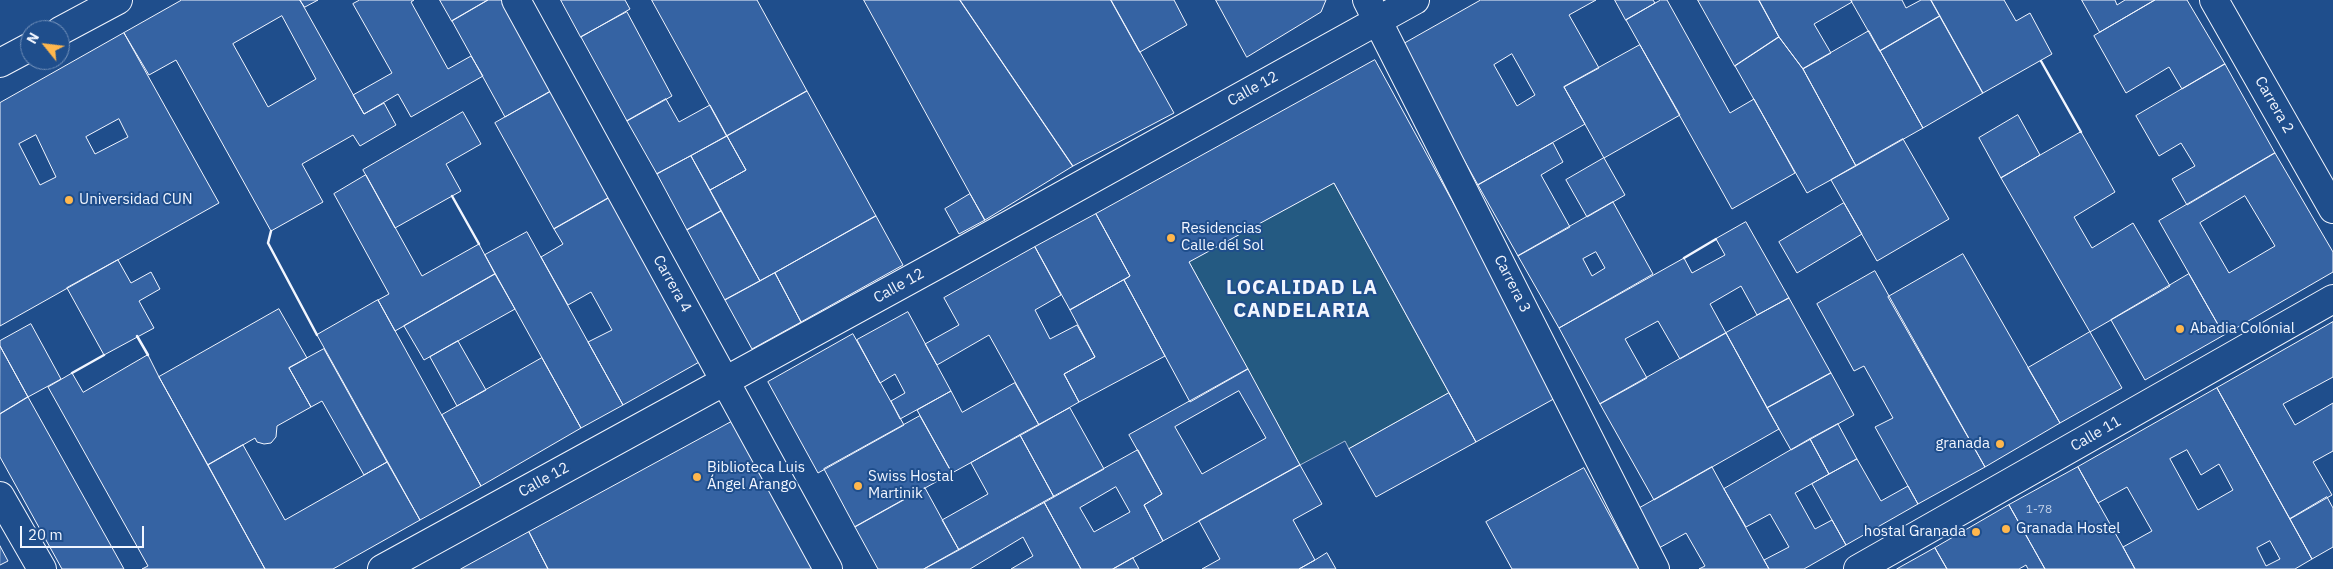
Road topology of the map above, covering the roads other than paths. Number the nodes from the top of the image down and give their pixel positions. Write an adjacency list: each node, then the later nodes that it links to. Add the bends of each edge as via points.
1 (118, 0): 6 (street)
2 (516, 0): 11 (street, Carrera 4)
3 (1415, 0): 5 (street, Calle 12)
4 (2214, 0): 9 (street, Carrera 2)
5 (1373, 10): 11 (street, Calle 12); 16 (street, Carrera 3)
6 (70, 26)
7 (20, 52): 8 (street)
8 (0, 63)
9 (2333, 209)
10 (2333, 299): 17 (street, Calle 11)
11 (725, 382): 14 (street, Calle 12); 15 (street, Carrera 4)
12 (0, 496): 13 (street)
13 (42, 569)
14 (382, 569)
15 (828, 569)
16 (1655, 569)
17 (1858, 569)

